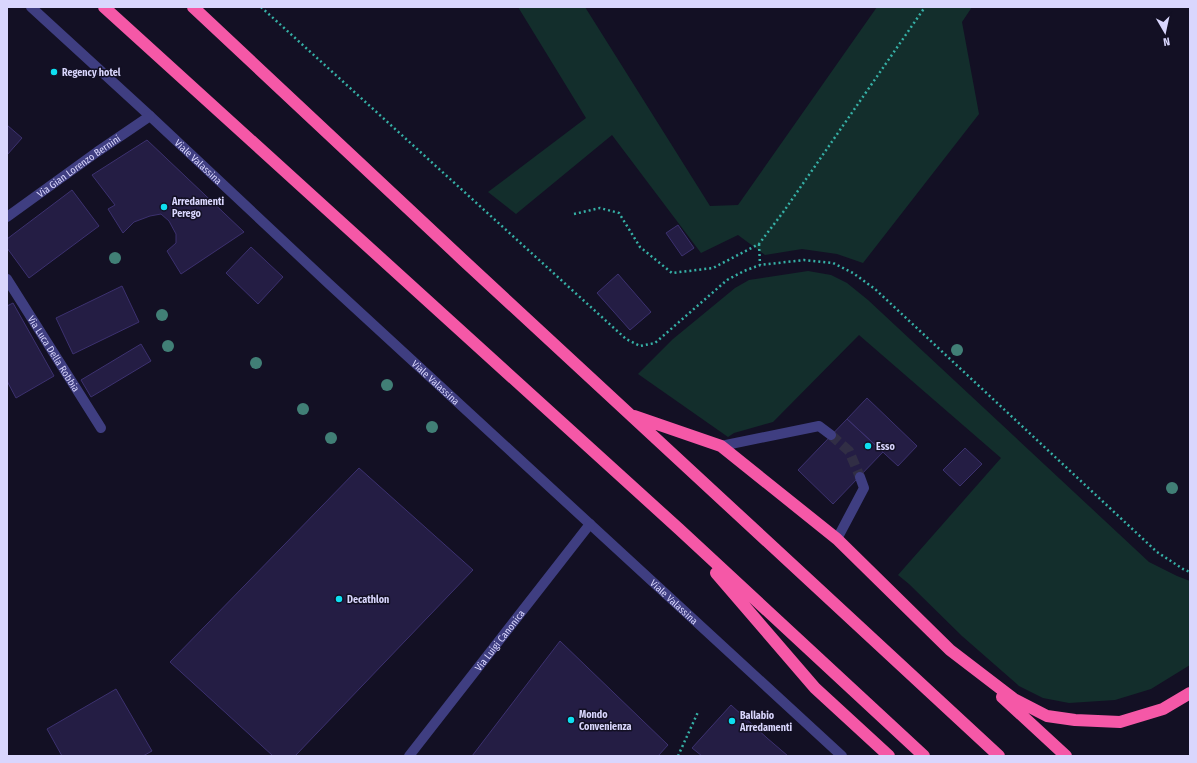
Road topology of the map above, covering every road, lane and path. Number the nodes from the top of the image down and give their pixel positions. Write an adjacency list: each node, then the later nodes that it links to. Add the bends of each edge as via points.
1 (31, 7): 6 (street, Viale Valassina)
2 (104, 7): 18 (highway)
3 (193, 7): 12 (highway)
4 (261, 7): 10 (path, via 626,339 640,346 655,343 728,280)
5 (925, 7): 9 (path)
6 (150, 116): 8 (street, Via Gian Lorenzo Bernini); 17 (street, Viale Valassina)
7 (574, 214): 9 (path, via 600,208 619,213 640,247 672,273 713,268)
8 (7, 217)
9 (759, 244): 10 (path)
10 (760, 266): 20 (path, via 804,260 833,263 853,272 875,289 1157,552)
11 (7, 279): 13 (street, Via Luca Della Robbia)
12 (629, 414): 15 (highway); 29 (highway)
13 (100, 428)
14 (831, 435): 15 (street, via 819,426)
15 (722, 446): 19 (highway)
16 (860, 477): 19 (street, via 864,488)
17 (590, 524): 24 (street, Via Luigi Canonica); 26 (street, Viale Valassina)
18 (679, 529): 27 (highway, via 815,688); 28 (highway)
19 (837, 539): 21 (highway)
20 (1190, 572)
21 (950, 650): 22 (highway, via 1014,699 1047,716 1120,722 1163,709); 30 (highway)
22 (1190, 693)
23 (698, 712): 25 (path)
24 (409, 756)
25 (678, 756)
26 (842, 756)
27 (889, 756)
28 (924, 756)
29 (999, 756)
30 (1066, 756)

